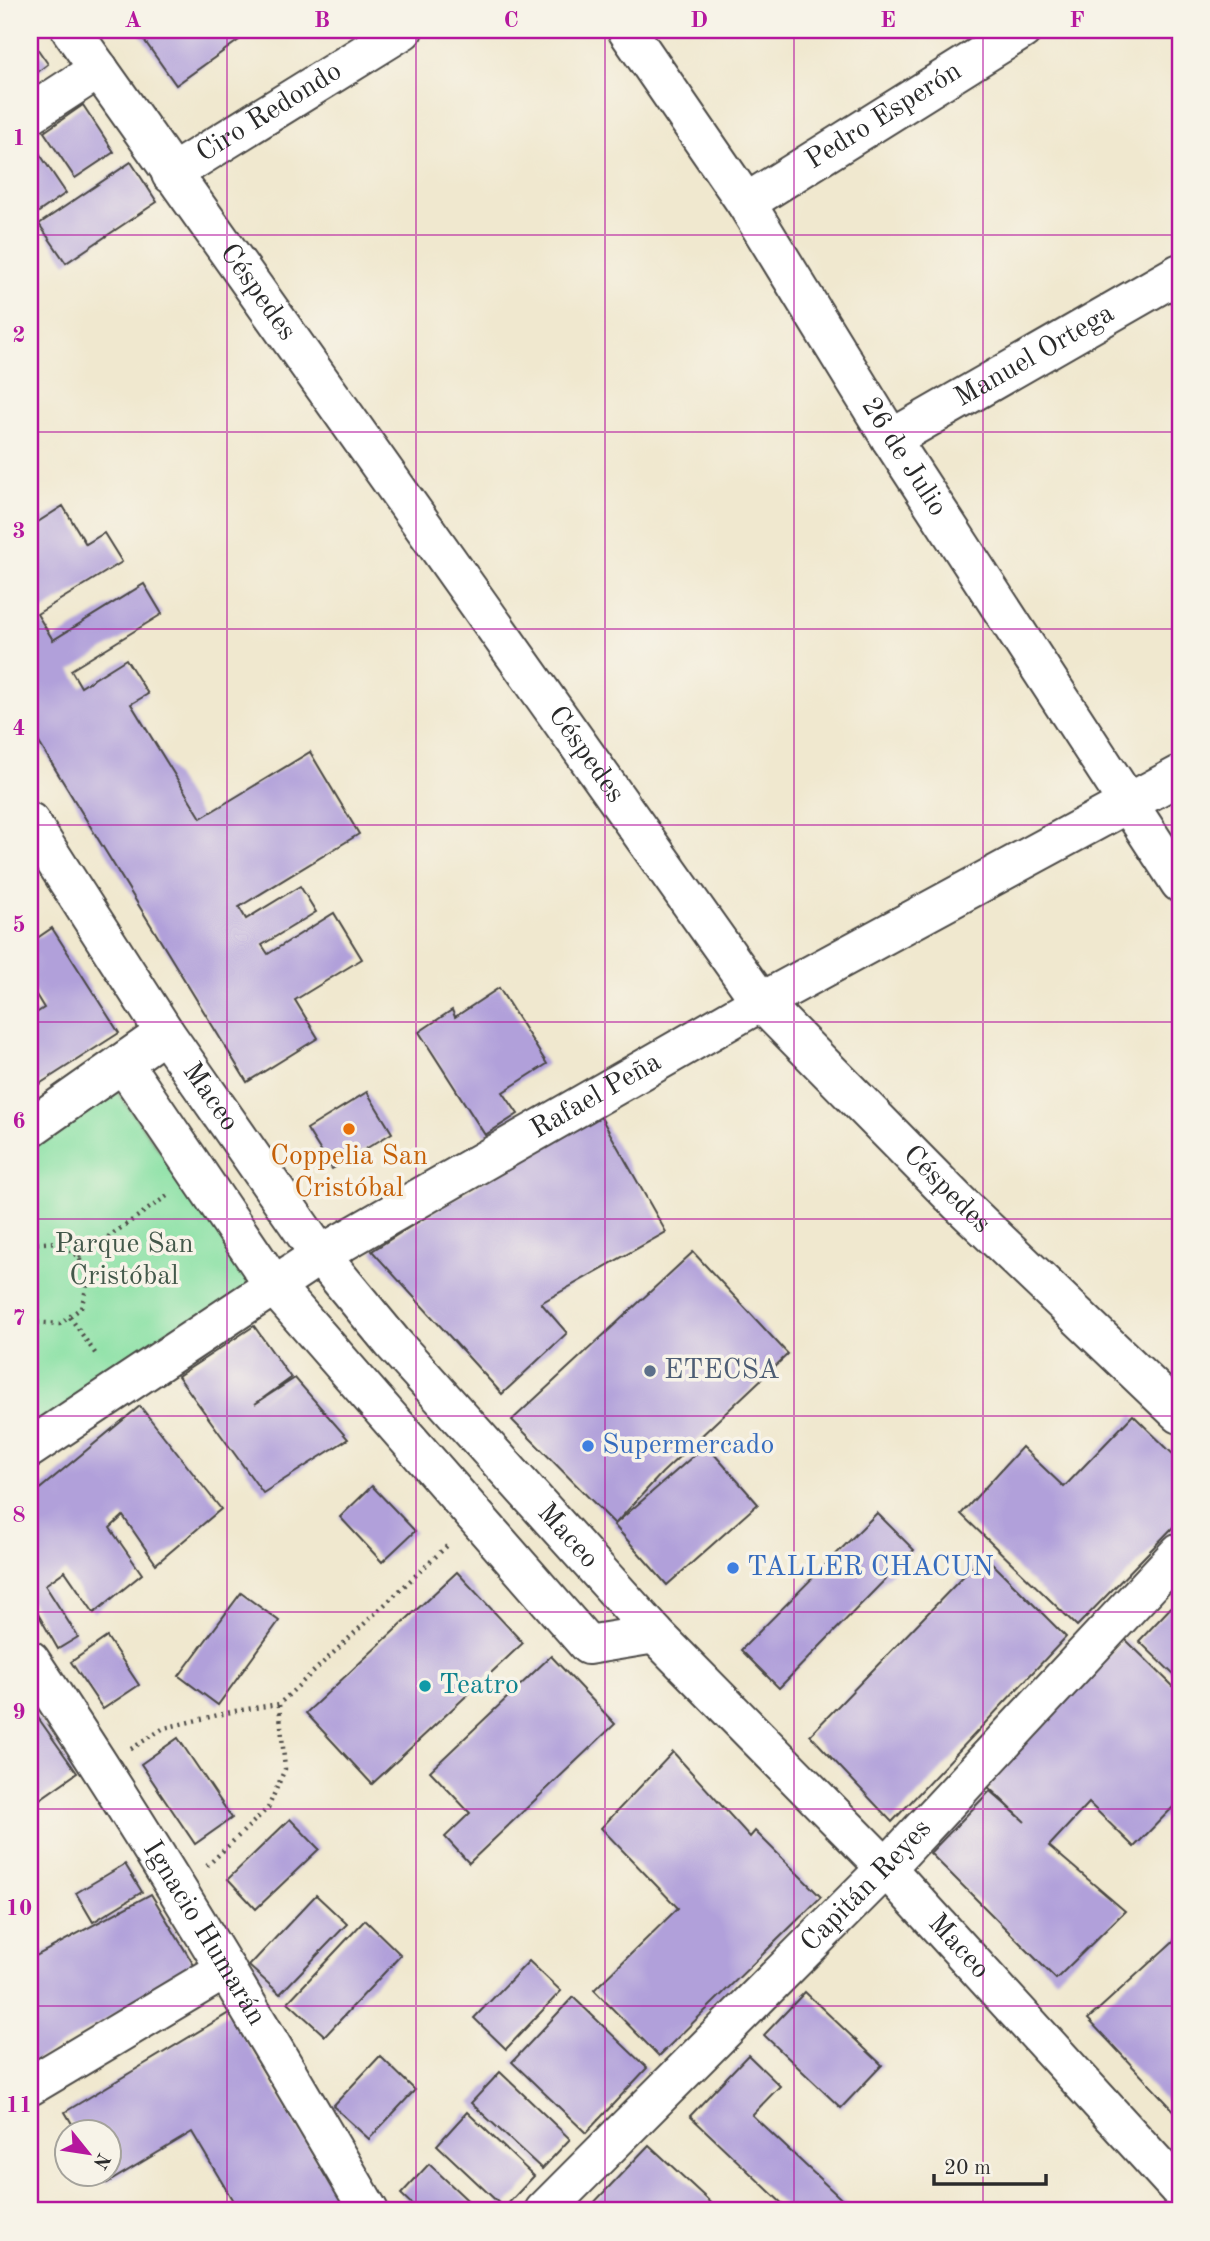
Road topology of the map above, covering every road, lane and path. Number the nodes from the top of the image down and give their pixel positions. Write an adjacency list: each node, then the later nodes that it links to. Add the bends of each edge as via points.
1 (71, 30): 5 (street, Céspedes)
2 (403, 30): 8 (street, Ciro Redondo)
3 (627, 30): 10 (street, 26 de Julio)
4 (1022, 30): 10 (street, Pedro Esperón)
5 (99, 69): 6 (street, Céspedes); 7 (street)
6 (123, 105): 8 (street, via 164,130 191,137); 9 (street, Céspedes)
7 (30, 114)
8 (230, 137): 9 (street, Ciro Redondo)
9 (171, 174): 17 (street, Céspedes)
10 (746, 203): 12 (street, 26 de Julio)
11 (1180, 273): 12 (street, Manuel Ortega)
12 (891, 439): 14 (street, 26 de Julio)
13 (1180, 775): 14 (street, Rafael Peña)
14 (1130, 803): 16 (street, 26 de Julio); 17 (street, Rafael Peña)
15 (30, 822): 18 (street, Maceo)
16 (1180, 883)
17 (761, 1002): 23 (street, Rafael Peña); 29 (street, Céspedes, via 958,1202)
18 (165, 1033): 19 (street); 23 (street, Maceo)
19 (123, 1063): 20 (street); 21 (street)
20 (30, 1128)
21 (199, 1173): 24 (path); 25 (street)
22 (30, 1244): 24 (path, via 57,1242)
23 (320, 1255): 25 (street, Rafael Peña); 33 (street, Maceo, via 392,1342)
24 (79, 1257): 26 (path, via 89,1282 81,1308)
25 (275, 1287): 28 (street, Rafael Peña); 31 (street)
26 (70, 1317): 27 (path, via 60,1324); 28 (path)
27 (30, 1322)
28 (120, 1389): 30 (street, Rafael Peña)
29 (1180, 1414)
30 (30, 1448)
31 (476, 1518): 33 (street, via 589,1645); 35 (path)
32 (1180, 1552): 37 (street, Capitán Reyes)
33 (655, 1634): 37 (street, Maceo)
34 (30, 1660): 36 (street, Ignacio Humarán)
35 (279, 1704): 36 (path, via 164,1728); 38 (path, via 285,1769 268,1808)
36 (102, 1768): 38 (street, Ignacio Humarán)
37 (886, 1868): 41 (street, Maceo); 43 (street, Capitán Reyes)
38 (180, 1894): 39 (street, Ignacio Humarán)
39 (226, 1969): 40 (street); 42 (street, Ignacio Humarán)
40 (30, 2086)
41 (1180, 2190)
42 (369, 2211)
43 (544, 2211)

